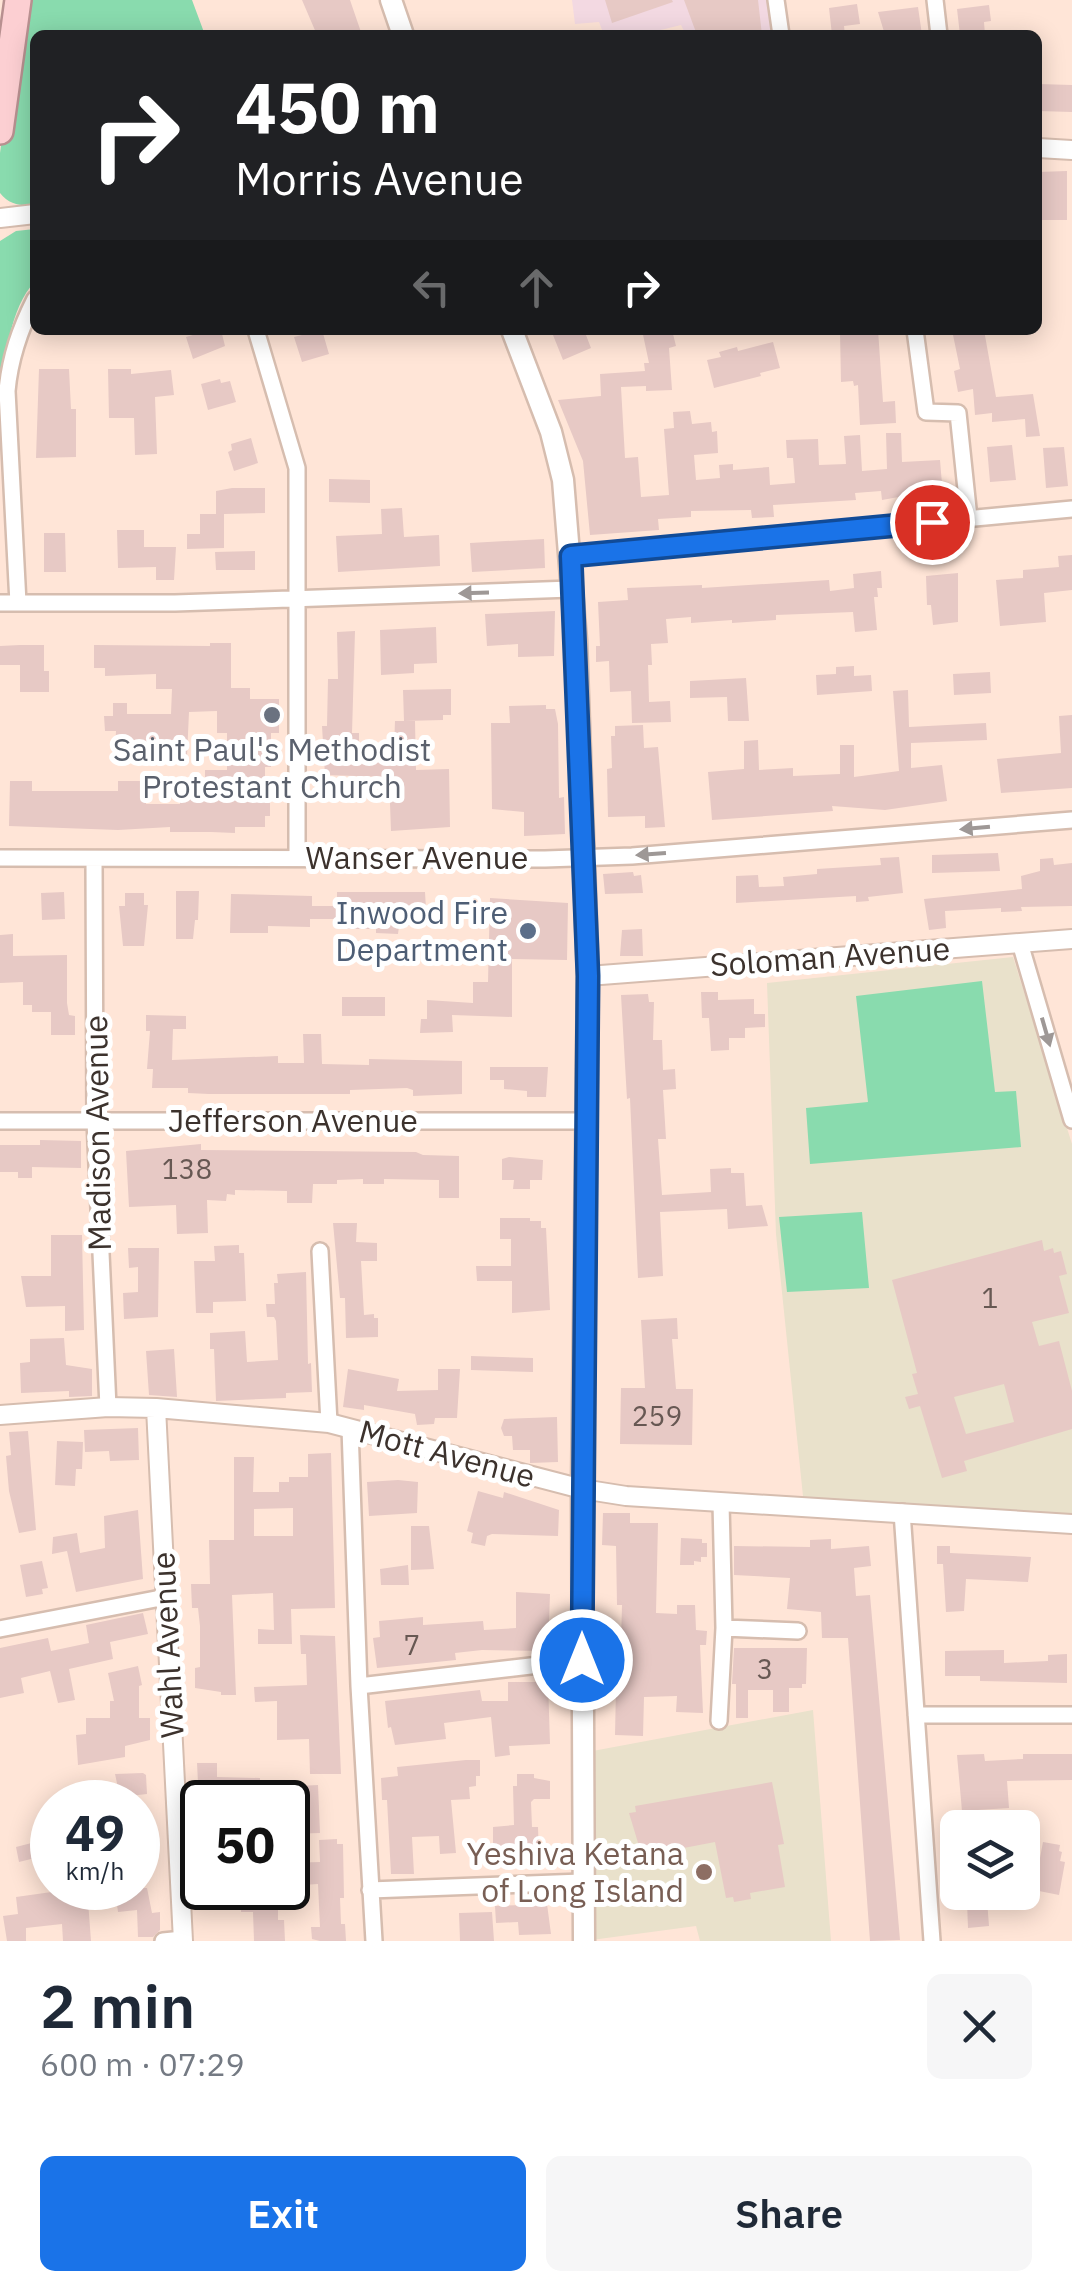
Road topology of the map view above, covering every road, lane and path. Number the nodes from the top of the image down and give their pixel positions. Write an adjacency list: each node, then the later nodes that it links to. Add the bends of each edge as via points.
1 (18, 0): 8 (highway)
2 (390, 0): 5 (main road)
3 (776, 0): 6 (street)
4 (935, 0): 7 (street)
5 (401, 30)
6 (780, 30)
7 (938, 30)
8 (0, 131)
9 (1042, 148): 10 (street)
10 (1072, 150)
11 (30, 215): 12 (street)
12 (0, 218)
13 (30, 309): 23 (street, via 7,391)
14 (257, 335): 21 (street, via 297,468)
15 (514, 335): 19 (main road, via 551,432)
16 (916, 335): 18 (street, via 926,412 958,413)
17 (1072, 509): 18 (street)
18 (968, 518): 19 (street)
19 (571, 556): 20 (main road)
20 (571, 589): 21 (street, one-way to 21); 26 (main road)
21 (298, 599): 23 (street); 25 (street)
22 (0, 603): 23 (street)
23 (18, 603)
24 (1072, 820): 26 (street, Wanser Avenue, one-way to 26)
25 (298, 857): 26 (street, Wanser Avenue); 28 (street, Wanser Avenue)
26 (585, 857): 31 (main road)
27 (0, 858): 28 (street, Wanser Avenue)
28 (94, 859): 34 (street, Madison Avenue)
29 (1072, 939): 30 (street, Soloman Avenue)
30 (1020, 943): 31 (street, Soloman Avenue); 32 (street, one-way to 32)
31 (588, 976): 35 (main road)
32 (1072, 1120)
33 (0, 1121): 34 (street, Jefferson Avenue)
34 (95, 1121): 35 (street, Jefferson Avenue); 37 (street, Madison Avenue)
35 (586, 1122): 42 (main road)
36 (320, 1251): 40 (street)
37 (108, 1408): 38 (street, Mott Avenue); 39 (street, Mott Avenue)
38 (156, 1408): 40 (street, Mott Avenue); 46 (street, Wahl Avenue)
39 (0, 1415)
40 (329, 1423): 41 (street, Mott Avenue)
41 (350, 1428): 42 (street, Mott Avenue); 51 (street)
42 (582, 1489): 43 (street, Mott Avenue); 50 (main road)
43 (721, 1503): 44 (street, Mott Avenue); 47 (street)
44 (902, 1512): 45 (street, Mott Avenue); 52 (street)
45 (1072, 1524)
46 (166, 1597): 48 (street); 57 (street, Wahl Avenue)
47 (724, 1628): 49 (street); 54 (street)
48 (0, 1629)
49 (798, 1631)
50 (582, 1660): 51 (street); 55 (main road)
51 (360, 1686): 56 (street)
52 (916, 1715): 53 (street); 61 (street)
53 (1072, 1716)
54 (718, 1721)
55 (582, 1882): 56 (street); 60 (main road)
56 (370, 1890): 59 (street)
57 (183, 1940): 58 (street)
58 (163, 1941)
59 (374, 1941)
60 (584, 1941)
61 (932, 1941)

